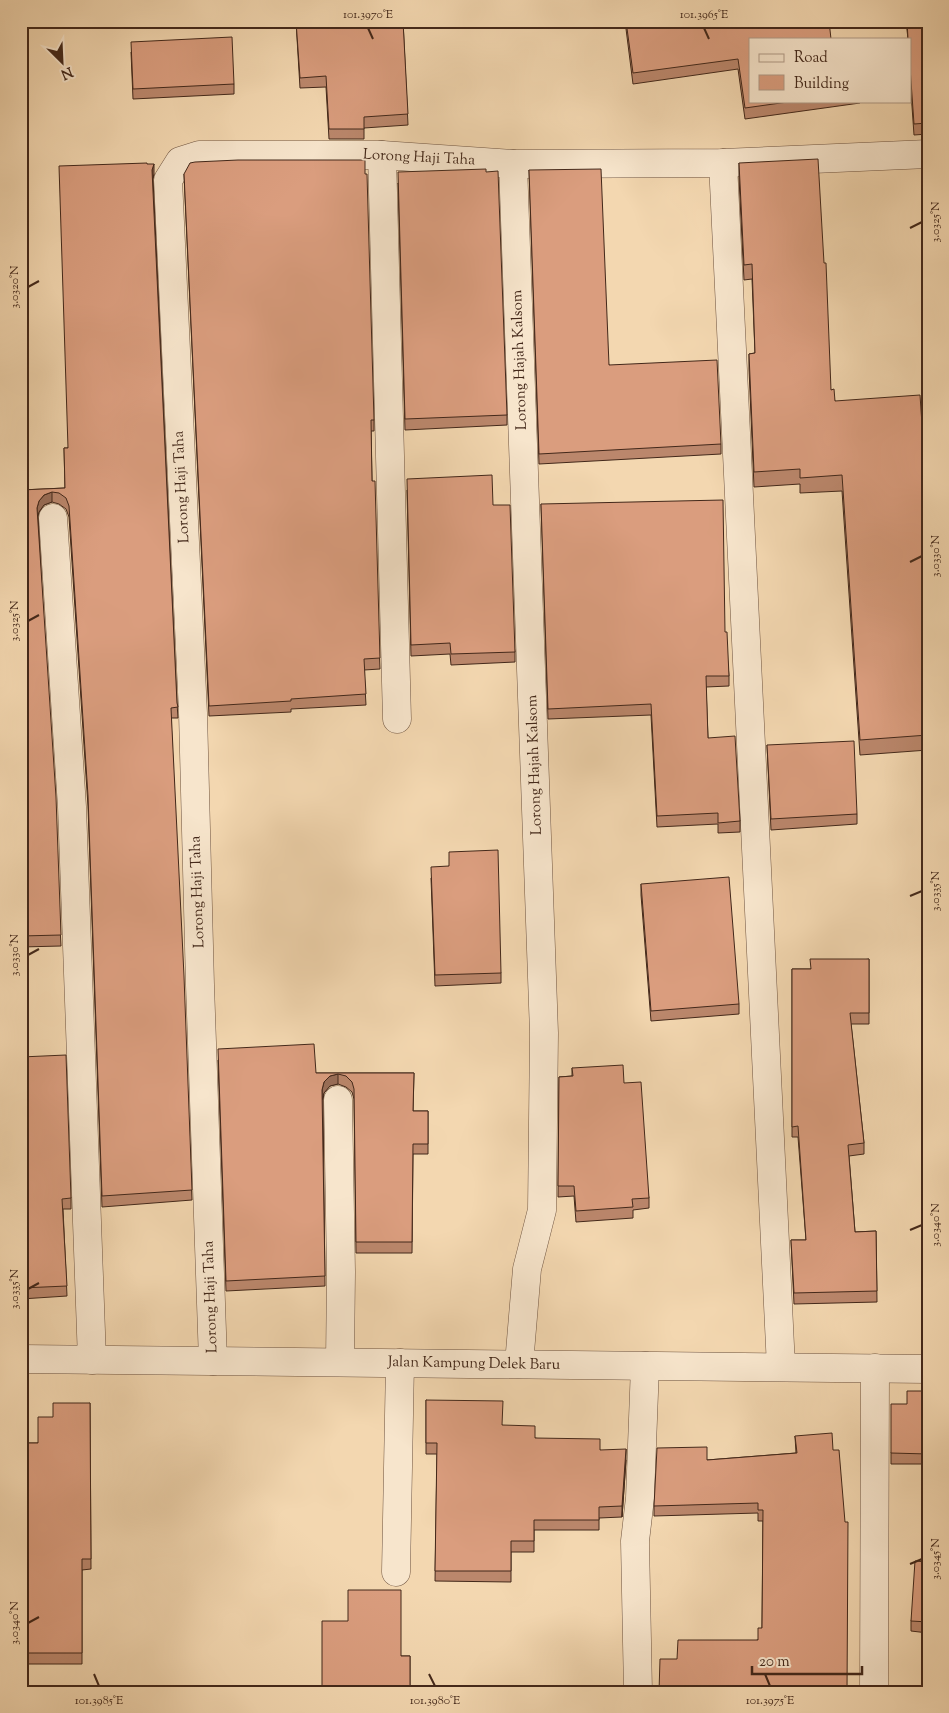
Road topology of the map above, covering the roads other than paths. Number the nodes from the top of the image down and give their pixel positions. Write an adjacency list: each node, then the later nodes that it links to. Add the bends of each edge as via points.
1 (928, 154): 3 (street, Lorong Haji Taha)
2 (382, 155): 4 (street, Lorong Haji Taha); 6 (street); 10 (street, Lorong Haji Taha, via 199,155 180,161 168,180 192,703)
3 (723, 163): 4 (street, Lorong Haji Taha); 15 (street)
4 (513, 164): 13 (street, Lorong Hajah Kalsom, via 544,1033 542,1210 527,1269)
5 (53, 518): 9 (street, via 72,807)
6 (397, 719)
7 (338, 1100): 11 (street)
8 (21, 1359): 9 (street, Jalan Kampung Delek Baru)
9 (92, 1360): 10 (street, Jalan Kampung Delek Baru)
10 (213, 1361): 11 (street, Jalan Kampung Delek Baru)
11 (340, 1362): 12 (street, Jalan Kampung Delek Baru)
12 (400, 1363): 13 (street, Jalan Kampung Delek Baru); 18 (street)
13 (519, 1364): 14 (street, Jalan Kampung Delek Baru)
14 (645, 1366): 15 (street, Jalan Kampung Delek Baru); 19 (street, via 640,1498 635,1541)
15 (781, 1367): 16 (street, Jalan Kampung Delek Baru)
16 (875, 1368): 17 (street, Jalan Kampung Delek Baru); 20 (street)
17 (928, 1369)
18 (396, 1572)
19 (638, 1692)
20 (874, 1692)

